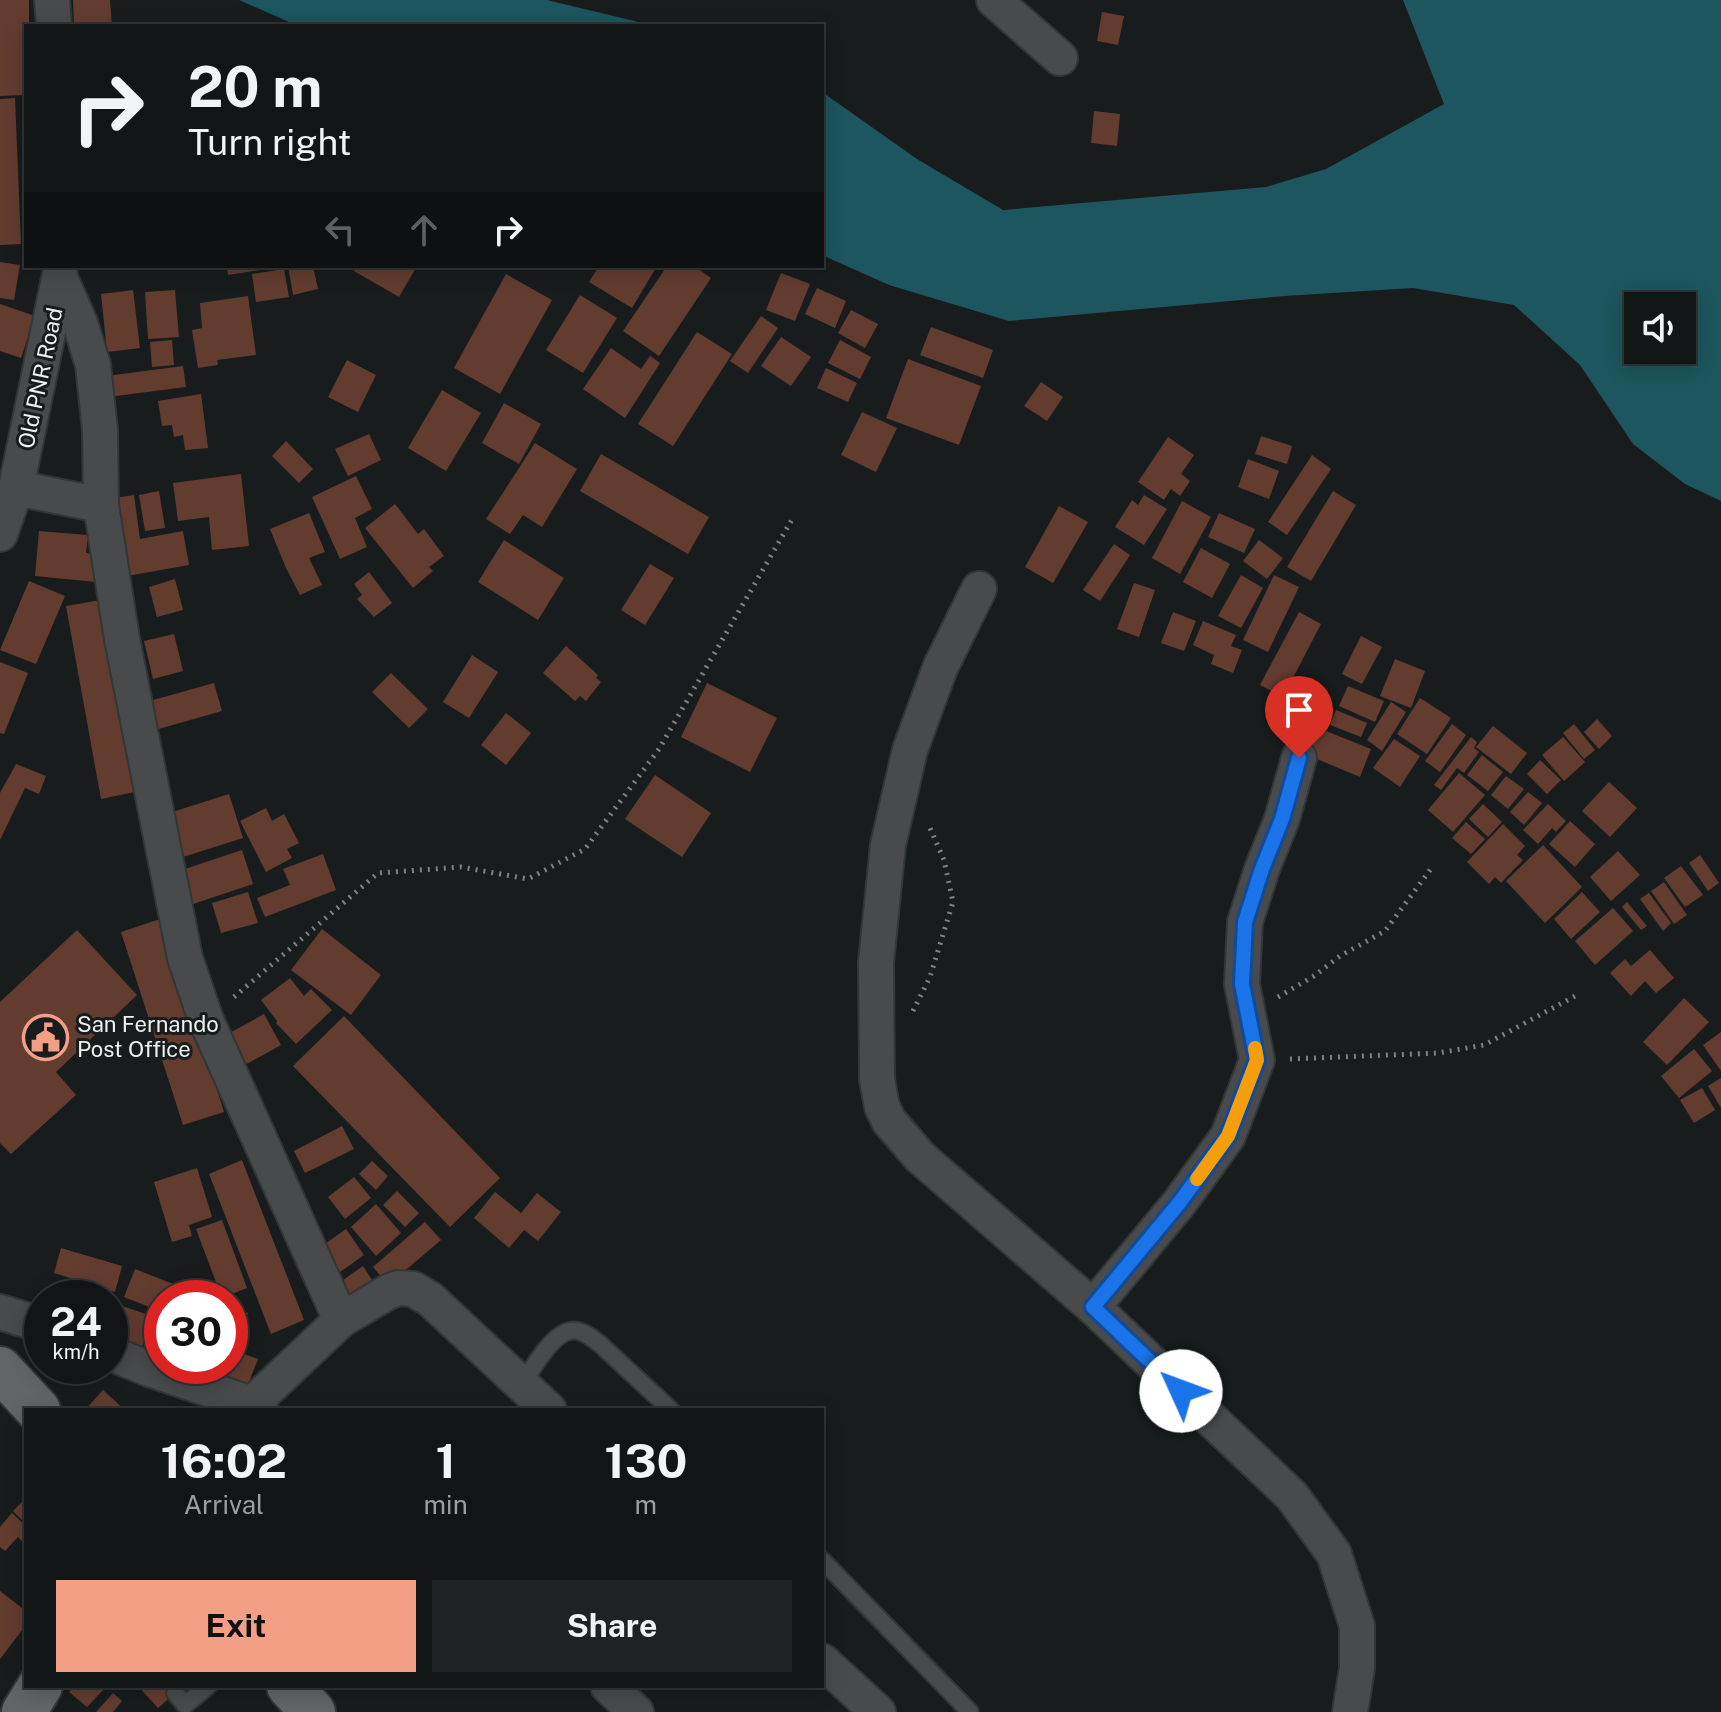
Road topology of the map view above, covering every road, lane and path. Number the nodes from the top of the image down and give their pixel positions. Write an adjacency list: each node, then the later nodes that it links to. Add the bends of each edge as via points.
1 (52, 0): 3 (street)
2 (994, 0): 4 (street)
3 (54, 24)
4 (1060, 58)
5 (60, 272): 6 (street, Old PNR Road); 7 (street, via 93,365)
6 (16, 488): 7 (street); 9 (street, Old PNR Road)
7 (101, 505): 16 (street, via 185,958)
8 (794, 516): 16 (path, via 659,749 585,849 528,879 461,867 378,873)
9 (0, 534)
10 (979, 589): 19 (street, via 940,668 910,750 888,845 876,962 877,1079 889,1121 920,1157)
11 (1299, 758): 15 (street, via 1245,922 1242,984)
12 (927, 820): 17 (path, via 944,860 953,902 930,977)
13 (1433, 866): 15 (path, via 1385,931)
14 (1577, 995): 18 (path, via 1484,1045 1438,1053)
15 (1248, 1018): 18 (street)
16 (206, 1020): 22 (street)
17 (907, 1022)
18 (1257, 1060): 19 (street, via 1228,1136)
19 (1093, 1307): 42 (street, via 1292,1496 1334,1554 1357,1626)
20 (0, 1312): 21 (street)
21 (24, 1319)
22 (341, 1320): 25 (street, via 388,1292 413,1289); 26 (street)
23 (128, 1360): 26 (street)
24 (0, 1369): 27 (main road)
25 (522, 1385): 28 (street); 29 (lane, via 538,1358 573,1330 589,1335)
26 (256, 1407)
27 (36, 1408)
28 (547, 1408)
29 (669, 1408)
30 (824, 1562): 41 (lane)
31 (824, 1663): 40 (street)
32 (39, 1688): 37 (main road)
33 (206, 1688): 36 (lane, via 185,1705)
34 (291, 1688): 38 (main road)
35 (610, 1688): 39 (street)
36 (175, 1693)
37 (24, 1712)
38 (313, 1712)
39 (636, 1712)
40 (878, 1712)
41 (970, 1712)
42 (1350, 1712)

